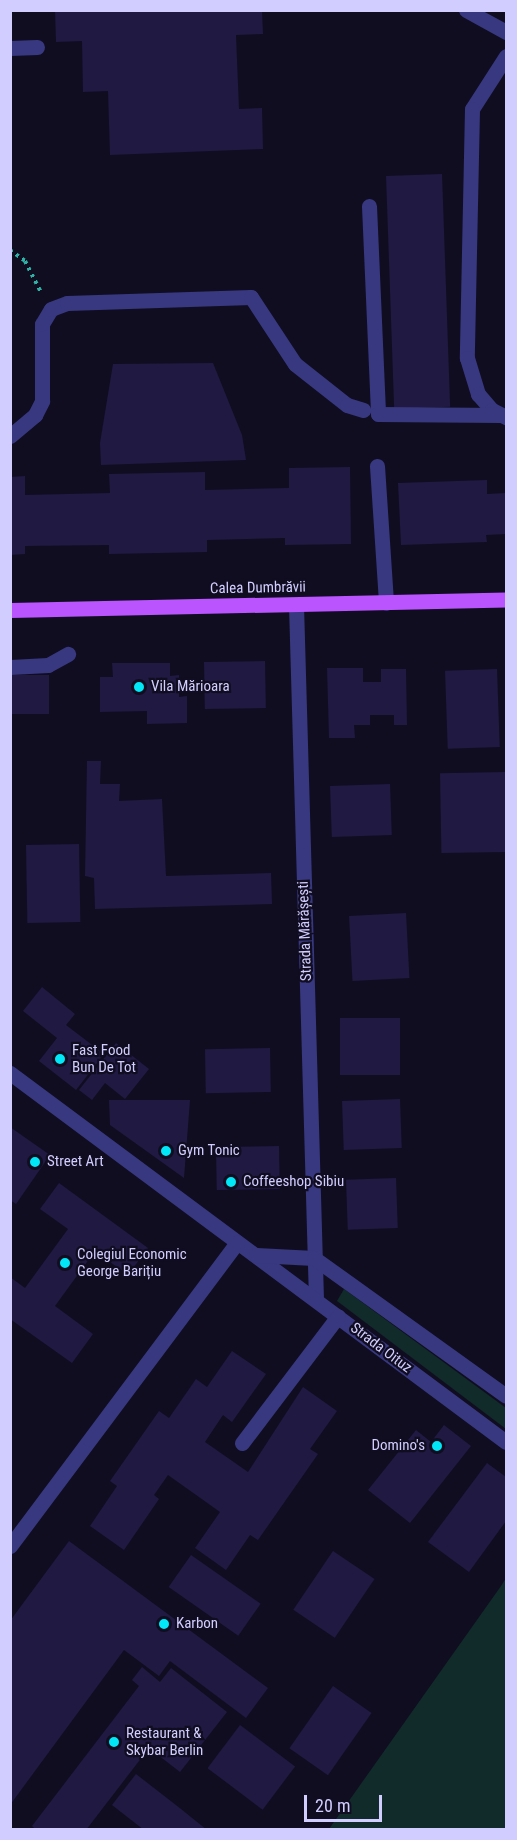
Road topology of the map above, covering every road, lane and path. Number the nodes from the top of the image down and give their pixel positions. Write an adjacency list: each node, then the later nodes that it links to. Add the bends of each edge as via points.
1 (466, 10): 2 (street)
2 (507, 32)
3 (37, 46): 4 (street)
4 (10, 48)
5 (507, 56): 10 (street, via 472,109 467,358 478,393)
6 (369, 206): 10 (street, via 378,414)
7 (10, 250): 8 (path, via 25,261)
8 (51, 309): 9 (street, via 67,303 251,297 295,364 347,405); 11 (street, via 42,324 42,402 35,415)
9 (363, 410)
10 (504, 416)
11 (10, 436)
12 (377, 466): 14 (street)
13 (507, 600): 14 (main road, Calea Dumbrăvii)
14 (386, 603): 15 (main road, Calea Dumbrăvii)
15 (296, 605): 16 (main road, Calea Dumbrăvii); 22 (street, Strada Mărășești)
16 (10, 610)
17 (68, 654): 18 (street, via 48,665)
18 (10, 667)
19 (10, 1073): 20 (street, Strada Oituz)
20 (237, 1243): 21 (street, Strada Oituz); 28 (street)
21 (256, 1255): 22 (street, Strada Oituz); 23 (street, Strada Oituz)
22 (314, 1258): 23 (street, Strada Mărășești); 25 (street)
23 (316, 1299): 24 (street, Strada Oituz)
24 (338, 1316): 26 (street, Strada Oituz); 27 (street)
25 (507, 1396)
26 (507, 1442)
27 (242, 1443)
28 (10, 1546)

